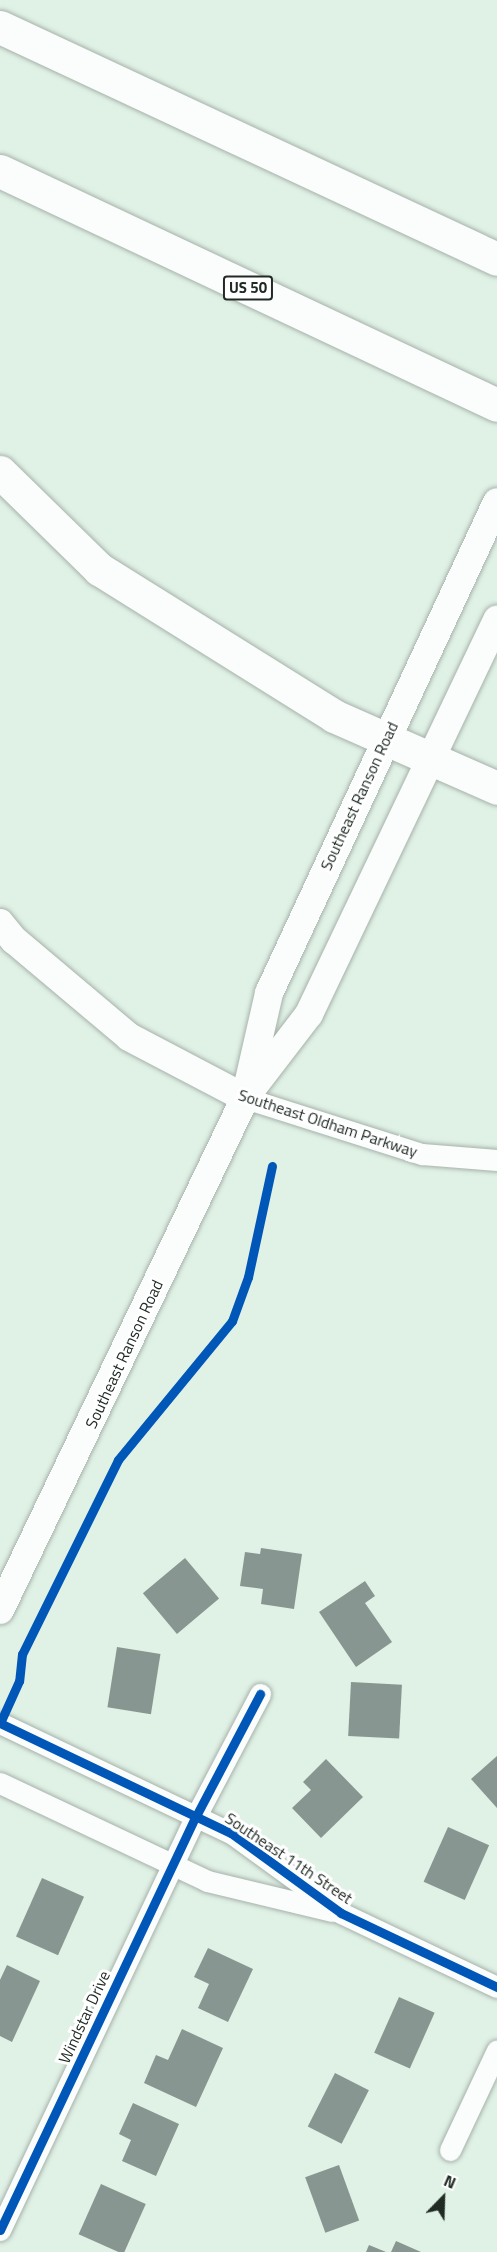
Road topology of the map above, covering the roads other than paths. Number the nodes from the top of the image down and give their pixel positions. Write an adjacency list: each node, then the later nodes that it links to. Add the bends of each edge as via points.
1 (0, 27): 3 (highway)
2 (0, 171): 4 (highway, US 50)
3 (497, 259)
4 (497, 405)
5 (0, 472): 8 (highway, via 99,569 334,716)
6 (497, 502): 8 (main road, Southeast Ranson Road)
7 (497, 620): 9 (main road, Southeast Ranson Road)
8 (384, 741): 9 (highway); 12 (main road, Southeast Ranson Road, via 269,993)
9 (430, 761): 10 (highway); 12 (main road, Southeast Ranson Road, via 309,1014)
10 (497, 788)
11 (0, 923): 12 (main road, Southeast Oldham Parkway, via 14,940 129,1037)
12 (245, 1098): 13 (street, Southeast Oldham Parkway, via 422,1154); 14 (main road, Southeast Ranson Road)
13 (497, 1160)
14 (0, 1610)
15 (260, 1694): 18 (street, Windstar Drive)
16 (0, 1723): 18 (street, Southeast 11th Street)
17 (0, 1784): 19 (street, Southeast 11th Street)
18 (196, 1816): 19 (street, Windstar Drive); 20 (street, Southeast 11th Street, via 231,1833)
19 (173, 1865): 20 (street, Southeast 11th Street, via 207,1881); 24 (street, Windstar Drive)
20 (341, 1913): 21 (street, Southeast 11th Street)
21 (497, 1987)
22 (497, 2050): 23 (street)
23 (450, 2150)
24 (0, 2230)

